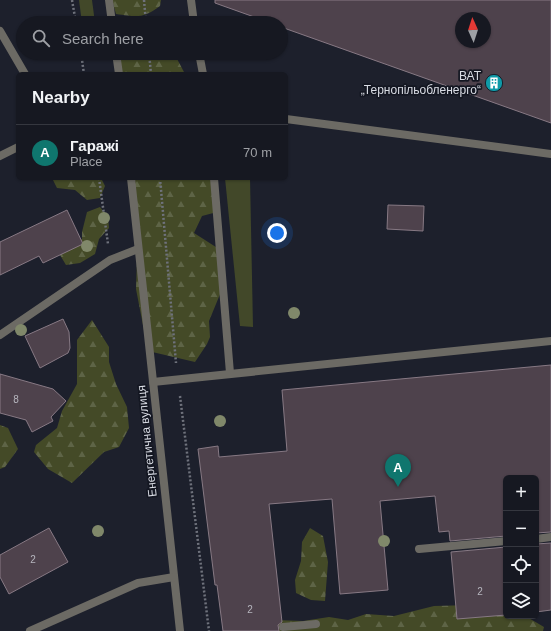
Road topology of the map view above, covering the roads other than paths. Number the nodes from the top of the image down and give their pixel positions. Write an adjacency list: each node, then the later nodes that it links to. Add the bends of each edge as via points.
1 (109, 0): 3 (street)
2 (191, 0): 4 (street)
3 (111, 16)
4 (193, 16)
5 (0, 30): 6 (street)
6 (16, 59)
7 (16, 60): 10 (street)
8 (117, 60): 11 (street)
9 (200, 60): 12 (street)
10 (24, 72)
11 (119, 72)
12 (203, 72)
13 (288, 118): 15 (street)
14 (16, 148): 16 (street)
15 (551, 154)
16 (0, 156)
17 (131, 180): 19 (street, Енергетична вулиця)
18 (214, 180): 22 (street)
19 (138, 248): 20 (street, via 110,260); 23 (street, Енергетична вулиця)
20 (0, 335)
21 (551, 341): 22 (street)
22 (230, 373): 23 (street)
23 (153, 382): 28 (street, Енергетична вулиця)
24 (551, 537): 25 (street)
25 (539, 538)
26 (503, 541): 27 (street)
27 (419, 549)
28 (174, 577): 31 (street, via 138,583); 32 (street, Енергетична вулиця)
29 (316, 624): 30 (street)
30 (283, 627)
31 (30, 631)
32 (180, 631)

